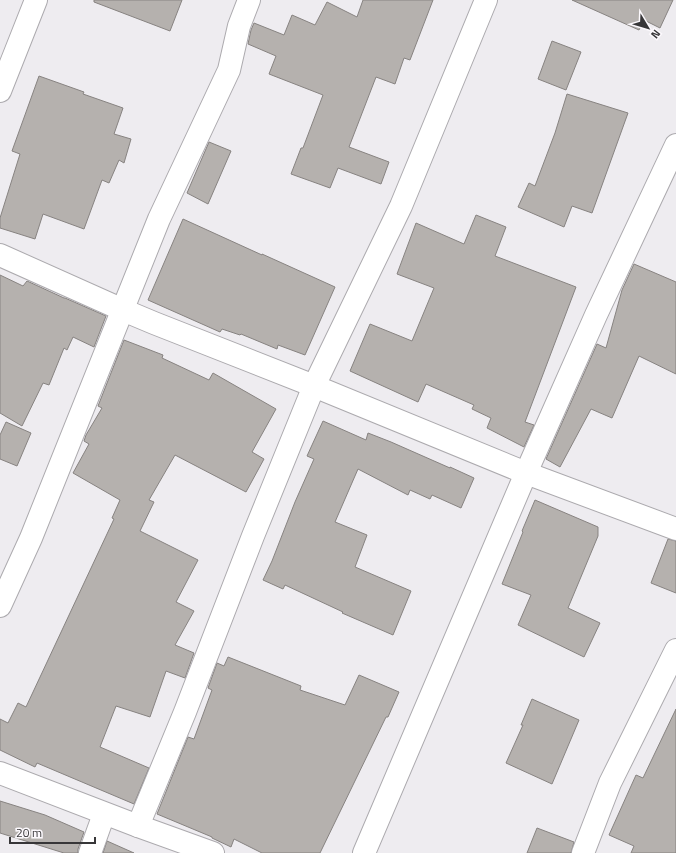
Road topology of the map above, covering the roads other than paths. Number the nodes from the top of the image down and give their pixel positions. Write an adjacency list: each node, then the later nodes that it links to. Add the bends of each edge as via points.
1 (36, 0): 4 (street)
2 (249, 0): 7 (street, via 239,26 229,70 159,219)
3 (486, 0): 8 (street, via 401,206)
4 (0, 91)
5 (676, 145): 9 (street)
6 (0, 255): 7 (street)
7 (122, 310): 8 (street); 11 (street, via 31,538)
8 (314, 386): 9 (street); 15 (street)
9 (526, 472): 10 (street); 18 (street)
10 (676, 529)
11 (0, 606)
12 (676, 650): 19 (street, via 610,783)
13 (0, 773): 14 (street)
14 (104, 814): 15 (street); 16 (street)
15 (138, 826): 17 (street)
16 (90, 853)
17 (213, 853)
18 (364, 853)
19 (583, 853)

